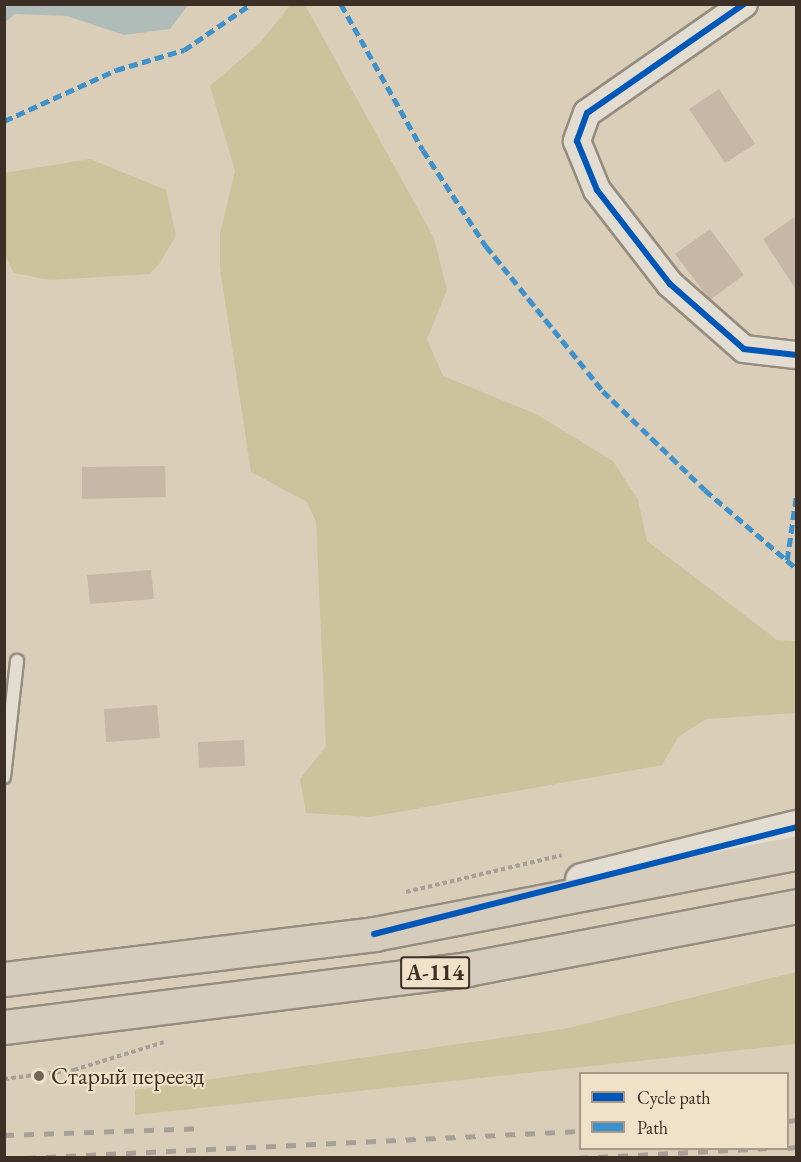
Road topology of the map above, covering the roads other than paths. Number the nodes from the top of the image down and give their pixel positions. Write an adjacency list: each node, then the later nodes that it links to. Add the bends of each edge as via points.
1 (744, 4): 2 (street, via 628,80 586,114 577,141 597,190 670,284 744,349)
2 (796, 355)
3 (17, 661): 4 (lane, via 9,775)
4 (4, 777)
5 (796, 827): 8 (street)
6 (796, 853): 8 (highway, А-114)
7 (796, 906): 10 (highway, А-114, via 466,969)
8 (374, 934): 9 (highway, А-114)
9 (4, 979)
10 (4, 1027)

